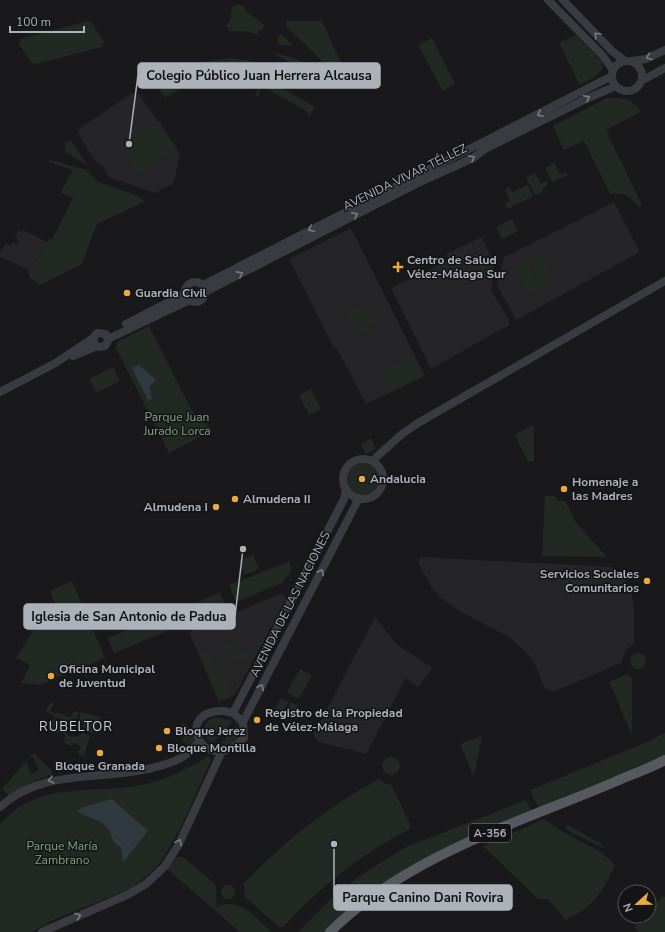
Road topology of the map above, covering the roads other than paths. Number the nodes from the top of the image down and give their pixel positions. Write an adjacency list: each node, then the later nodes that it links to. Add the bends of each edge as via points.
1 (548, 0): 6 (street, via 604,56)
2 (563, 0): 4 (street, one-way to 2, via 612,51)
3 (665, 50): 4 (street, one-way to 4, via 646,59)
4 (629, 61): 6 (street, via 618,63); 7 (street, via 640,68)
5 (665, 68): 7 (street)
6 (612, 73): 8 (street); 10 (street, AVENIDA VIVAR TÉLLEZ, one-way to 10)
7 (641, 81): 8 (street, via 630,90 622,90)
8 (616, 86): 10 (street, AVENIDA VIVAR TÉLLEZ, one-way to 8)
9 (665, 281): 15 (street, via 418,423)
10 (204, 288): 11 (street, via 200,300); 11 (street, via 196,281 191,283 186,289)
11 (188, 296): 12 (street)
12 (107, 337): 13 (street, via 105,346); 13 (street, via 97,333)
13 (95, 342): 14 (street)
14 (0, 392)
15 (372, 461): 16 (street, via 360,459 350,464 343,479); 17 (street, via 382,475 381,487 373,496)
16 (346, 489): 17 (street); 18 (street, AVENIDA DE LAS NACIONES, via 344,499)
17 (360, 498): 19 (street, AVENIDA DE LAS NACIONES, one-way to 17)
18 (233, 713): 19 (street); 20 (street, via 210,712 201,718 197,724)
19 (243, 722): 21 (street, via 244,738 237,746)
20 (199, 742): 21 (street, via 208,749); 23 (street, one-way to 23, via 185,756 171,763 137,772 55,779 24,790)
21 (222, 751): 24 (street, one-way to 21, via 127,895 146,884 165,866 179,844)
22 (665, 760): 25 (main road, A-356, via 481,837 422,865 370,897)
23 (0, 807)
24 (42, 932)
25 (330, 932)

